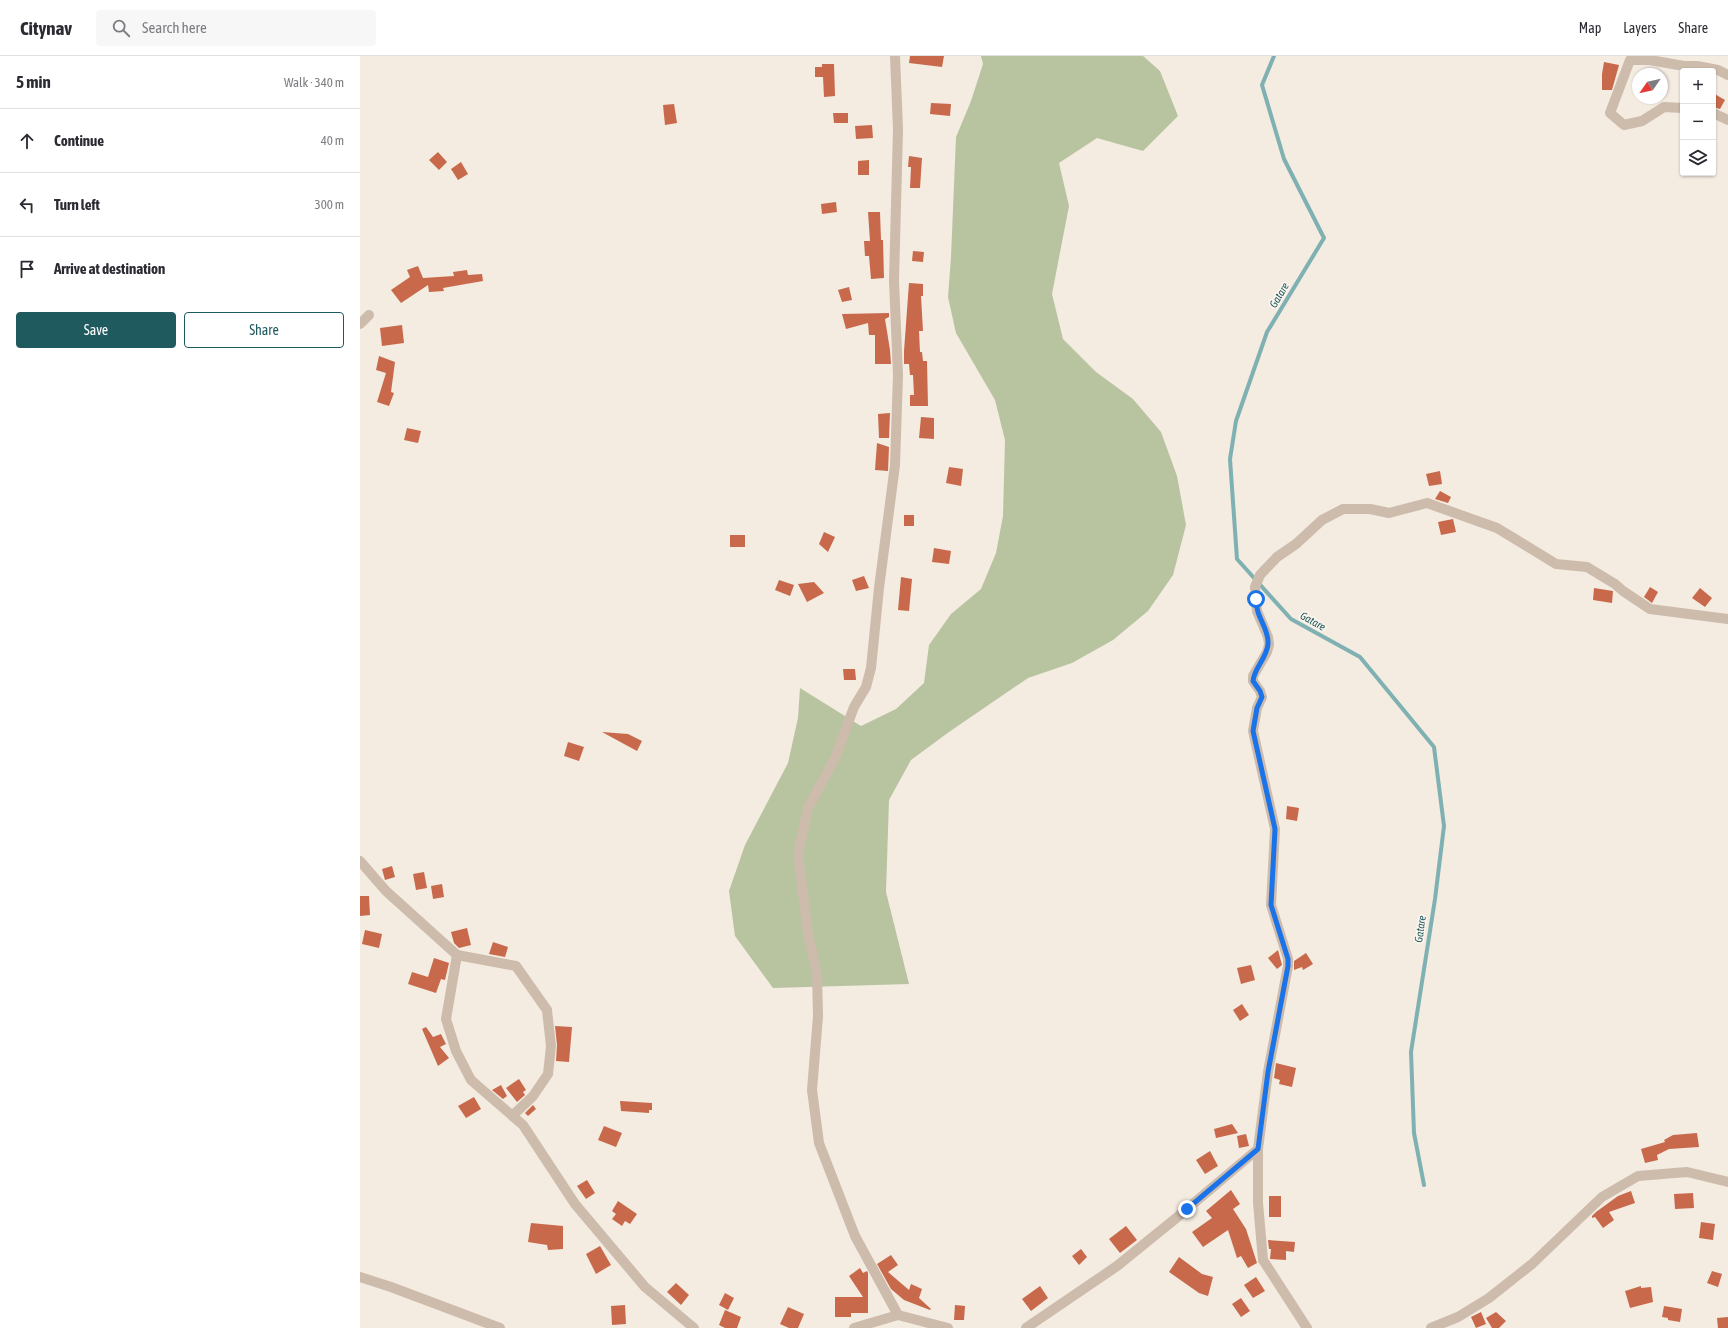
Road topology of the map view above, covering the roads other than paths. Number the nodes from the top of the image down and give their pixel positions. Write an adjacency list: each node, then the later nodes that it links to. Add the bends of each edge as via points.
1 (895, 56): 15 (street, via 898,129 894,282 898,375 896,466 879,588 872,668 835,758 808,808 798,854 808,934 817,974 818,1016 812,1090 819,1143 854,1236)
2 (1728, 75): 3 (street, via 1698,66 1630,60 1610,113 1624,125 1642,121 1664,107)
3 (1680, 108)
4 (1716, 114): 5 (street)
5 (1728, 120)
6 (369, 314): 7 (street)
7 (360, 324)
8 (1728, 619): 12 (street, via 1650,609 1587,567 1556,564 1497,528 1427,504 1389,513 1370,509 1343,509 1322,520 1296,544 1277,557 1260,575 1255,587 1256,603 1268,645 1253,676 1262,697 1257,708 1253,731 1275,829 1271,905 1288,966 1268,1072)
9 (360, 861): 10 (street, via 386,891)
10 (458, 955): 11 (street, via 446,1019 456,1052 471,1080); 11 (street, via 516,966 547,1010 550,1046 548,1074 533,1096)
11 (513, 1115): 17 (street, via 523,1125 574,1204 645,1287)
12 (1258, 1149): 20 (street, via 1117,1266); 21 (street, via 1258,1203 1263,1260)
13 (1728, 1182): 22 (street, via 1687,1172 1638,1176 1602,1197 1532,1264 1489,1298 1458,1317)
14 (360, 1277): 16 (street, via 391,1286)
15 (898, 1315): 18 (street); 19 (street)
16 (500, 1328)
17 (694, 1328)
18 (854, 1328)
19 (948, 1328)
20 (1026, 1328)
21 (1307, 1328)
22 (1431, 1328)

